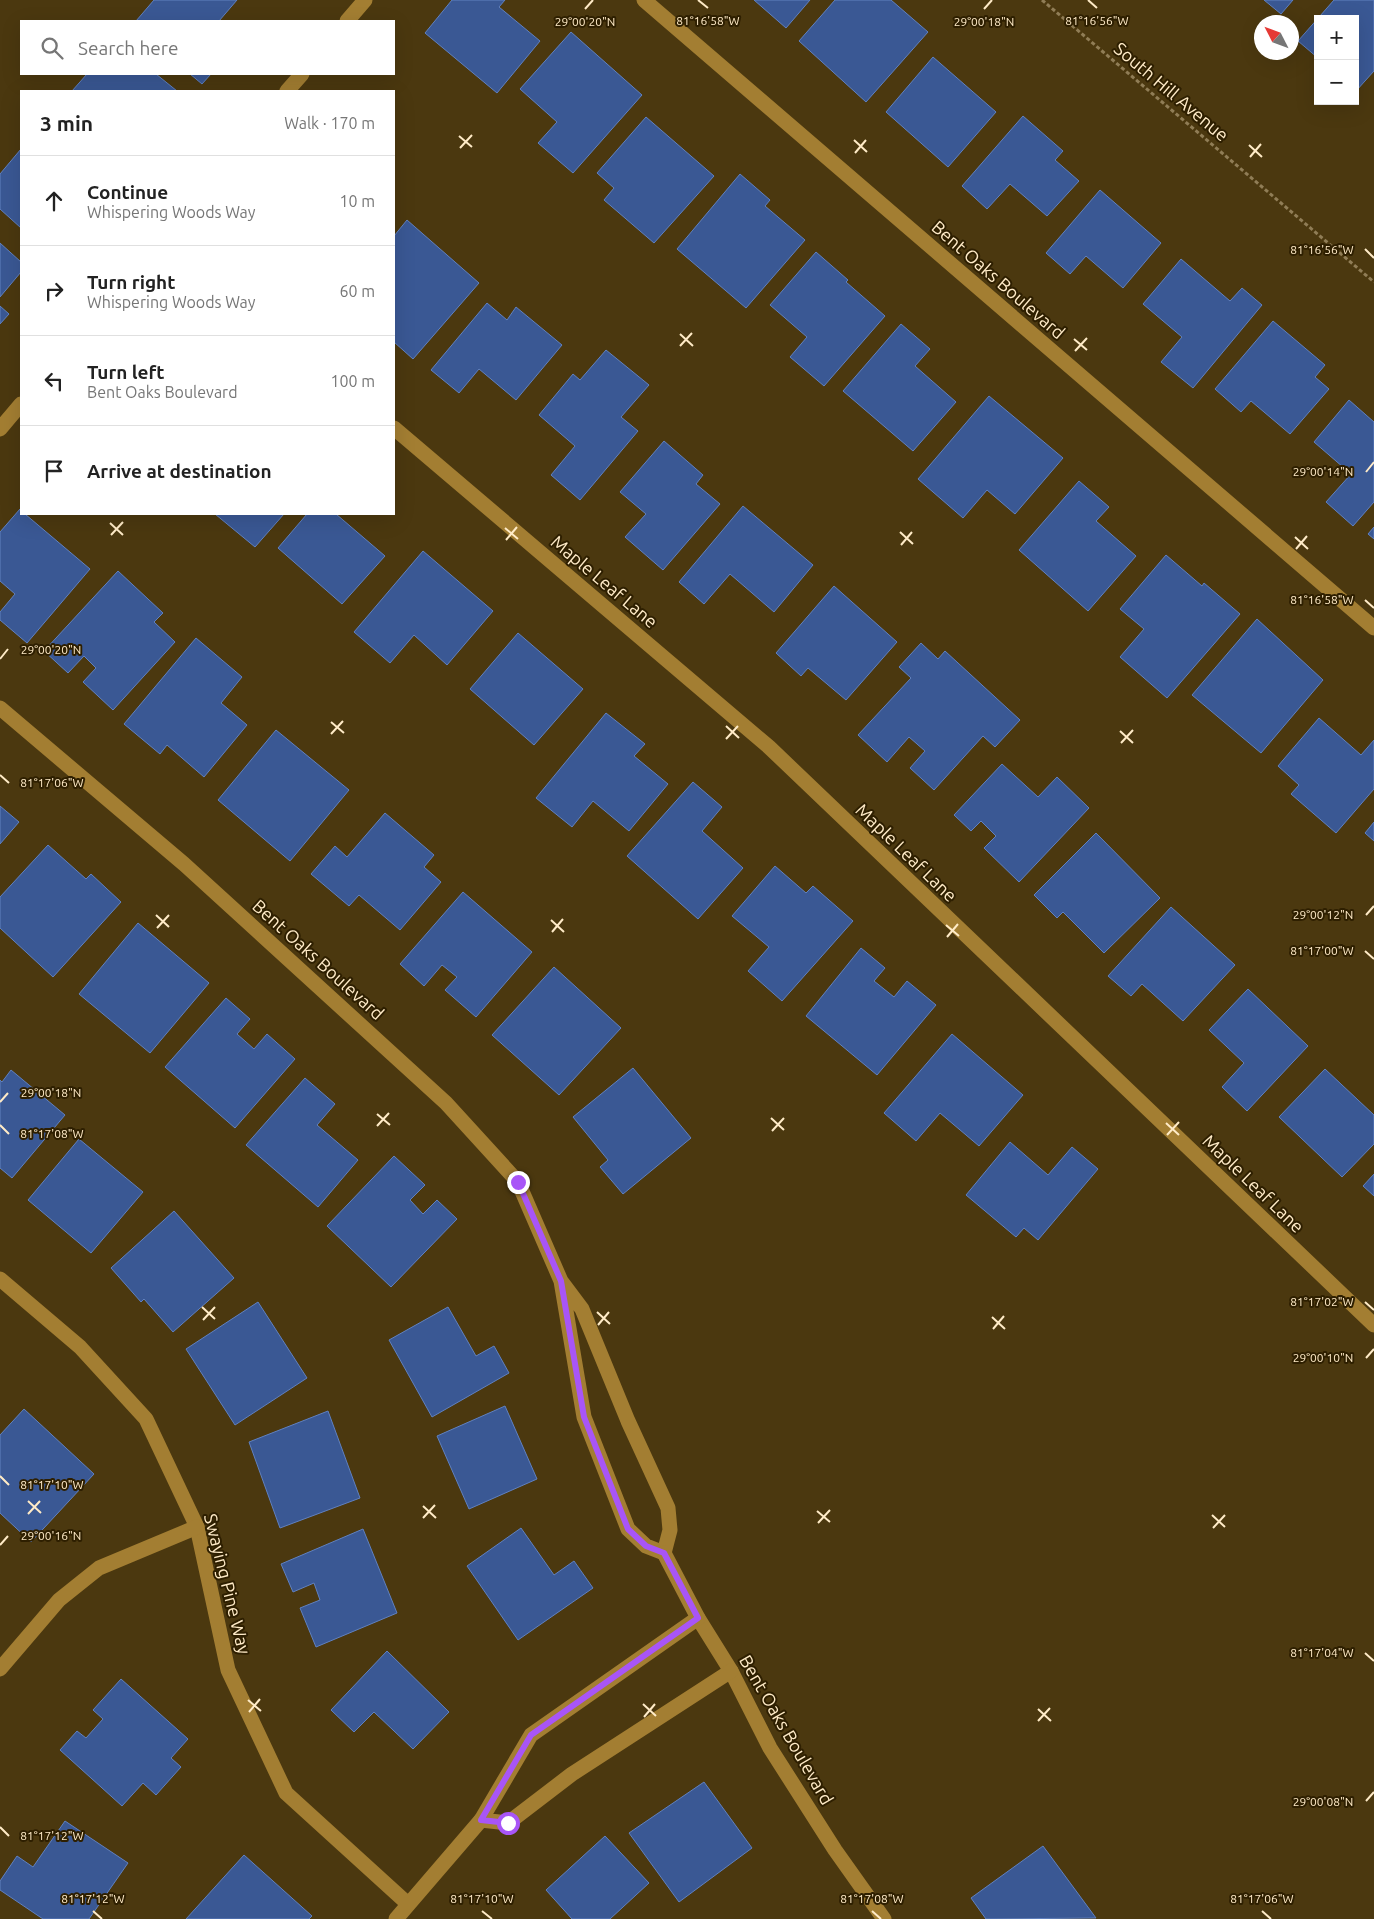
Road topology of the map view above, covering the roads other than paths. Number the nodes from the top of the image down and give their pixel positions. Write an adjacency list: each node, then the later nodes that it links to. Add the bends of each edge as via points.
1 (365, 0): 3 (street)
2 (644, 0): 9 (street, Bent Oaks Boulevard)
3 (348, 20)
4 (301, 75): 5 (street)
5 (288, 90)
6 (20, 405): 7 (street)
7 (0, 429)
8 (395, 429): 13 (street, Maple Leaf Lane, via 769,748)
9 (1374, 628)
10 (0, 708): 12 (street, Bent Oaks Boulevard, via 184,864 446,1102 518,1182)
11 (0, 1279): 14 (street, Swaying Pine Way, via 80,1347 146,1419)
12 (561, 1281): 15 (street, Bent Oaks Boulevard, via 582,1309 668,1508 670,1530); 15 (street, Bent Oaks Boulevard, via 584,1417 628,1529 646,1546)
13 (1374, 1325)
14 (198, 1527): 17 (street, via 99,1568 59,1600); 20 (street, Swaying Pine Way, via 228,1670 286,1793)
15 (664, 1553): 16 (street, Bent Oaks Boulevard)
16 (698, 1618): 18 (street, Bent Oaks Boulevard); 19 (street, via 531,1735)
17 (0, 1669)
18 (732, 1671): 19 (street, via 572,1774 508,1823); 22 (street, Bent Oaks Boulevard, via 770,1748)
19 (481, 1820): 20 (street)
20 (408, 1904): 21 (street)
21 (396, 1919)
22 (884, 1919)

